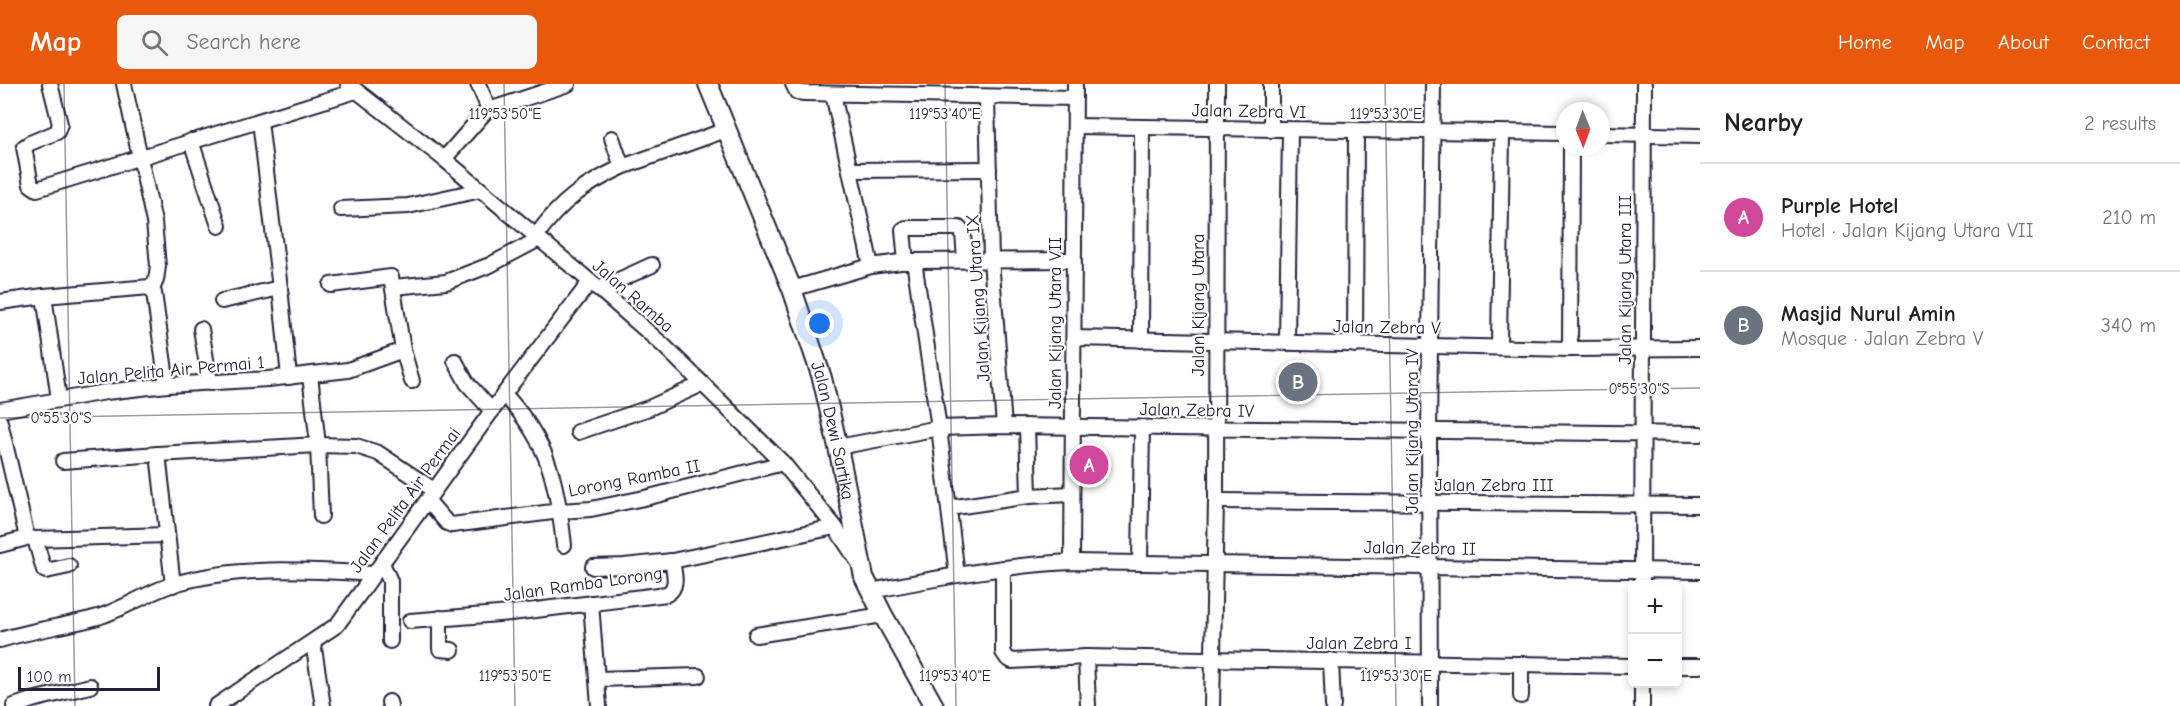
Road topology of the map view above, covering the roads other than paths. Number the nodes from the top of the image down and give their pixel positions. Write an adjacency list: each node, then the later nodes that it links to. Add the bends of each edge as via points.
1 (50, 84): 32 (street, via 60,127 25,146 32,187 42,188)
2 (124, 84): 32 (street)
3 (478, 84): 15 (street)
4 (708, 84): 20 (main road, Jalan Dewi Sartika)
5 (793, 84): 13 (street, via 797,92)
6 (1217, 84): 19 (street, Jalan Kijang Utara)
7 (1271, 84): 21 (street)
8 (1433, 84): 24 (street, Jalan Kijang Utara IV)
9 (1644, 84): 28 (street, Jalan Kijang Utara III)
10 (563, 85): 15 (street)
11 (352, 88): 16 (street); 34 (street, Jalan Ramba)
12 (1075, 91): 14 (street); 17 (street, Jalan Kijang Utara VII)
13 (833, 94): 14 (street); 37 (street)
14 (987, 97): 36 (street, Jalan Kijang Utara IX)
15 (489, 110): 34 (street)
16 (260, 121): 31 (street); 51 (street)
17 (1075, 126): 18 (street, Jalan Zebra VI); 44 (street, Jalan Kijang Utara VII)
18 (1142, 127): 19 (street, Jalan Zebra VI); 59 (street)
19 (1216, 128): 21 (street, Jalan Zebra VI); 60 (street, Jalan Kijang Utara)
20 (726, 130): 35 (street); 53 (main road, Jalan Dewi Sartika)
21 (1271, 130): 22 (street, Jalan Zebra VI)
22 (1290, 130): 23 (street, Jalan Zebra VI); 61 (street)
23 (1356, 131): 24 (street, Jalan Zebra VI); 62 (street)
24 (1432, 132): 25 (street, Jalan Zebra VI); 64 (street, Jalan Kijang Utara IV)
25 (1502, 133): 26 (street, Jalan Zebra VI); 63 (street)
26 (1556, 133)
27 (1610, 134): 28 (street)
28 (1643, 135): 29 (street); 68 (street, Jalan Kijang Utara III)
29 (1700, 136)
30 (612, 138): 35 (street)
31 (191, 141): 32 (street); 40 (street)
32 (140, 156): 52 (street, via 158,257)
33 (1571, 156): 66 (street)
34 (444, 159): 38 (street, Jalan Ramba)
35 (622, 166): 41 (street, via 567,200 550,215)
36 (989, 169): 37 (street); 43 (street, Jalan Kijang Utara IX)
37 (850, 170): 47 (street)
38 (481, 190): 39 (street, via 408,206); 41 (street, Jalan Ramba)
39 (341, 209)
40 (219, 226)
41 (538, 237): 49 (street, Jalan Ramba); 50 (street, via 490,265 446,282)
42 (965, 260): 43 (street); 45 (street); 45 (street, via 963,233 959,228 906,228 903,230)
43 (991, 260): 44 (street); 81 (street, Jalan Kijang Utara IX)
44 (1073, 260): 58 (street, Jalan Kijang Utara VII)
45 (910, 261): 47 (street); 85 (street)
46 (652, 265): 49 (street)
47 (871, 267): 53 (street)
48 (331, 285): 50 (street, via 388,276)
49 (595, 285): 74 (street, Jalan Ramba); 76 (street, Jalan Pelita Air Permai)
50 (393, 287): 67 (street)
51 (280, 288): 55 (street); 71 (street)
52 (152, 289): 54 (street, via 146,286); 75 (street)
53 (792, 289): 92 (main road, Jalan Dewi Sartika, via 822,378)
54 (44, 296): 56 (street); 77 (street)
55 (222, 301)
56 (0, 302)
57 (201, 329): 73 (street)
58 (1074, 338): 59 (street, Jalan Zebra V); 83 (street, Jalan Kijang Utara VII)
59 (1141, 340): 60 (street, Jalan Zebra V)
60 (1215, 342): 61 (street, Jalan Zebra V); 86 (street, Jalan Kijang Utara)
61 (1287, 343): 62 (street, Jalan Zebra V)
62 (1355, 345): 64 (street, Jalan Zebra V)
63 (1499, 346): 64 (street, Jalan Zebra V); 66 (street, Jalan Zebra V)
64 (1431, 347): 88 (street, Jalan Kijang Utara IV)
65 (1700, 348): 68 (street, Jalan Zebra V)
66 (1570, 349): 68 (street, Jalan Zebra V)
67 (403, 350): 70 (street, Jalan Pelita Air Permai 1, via 348,370); 72 (street)
68 (1642, 350): 89 (street, Jalan Kijang Utara III)
69 (455, 361): 79 (street)
70 (310, 375): 71 (street, Jalan Pelita Air Permai 1); 91 (street)
71 (289, 377): 73 (street, Jalan Pelita Air Permai 1)
72 (412, 381)
73 (210, 383): 75 (street, Jalan Pelita Air Permai 1)
74 (702, 384): 87 (street, via 649,408); 95 (street, Jalan Ramba)
75 (167, 385): 77 (street, Jalan Pelita Air Permai 1)
76 (504, 394): 79 (street, Jalan Pelita Air Permai); 105 (street, via 535,435 555,480)
77 (59, 399): 78 (street, Jalan Pelita Air Permai 1)
78 (0, 410)
79 (492, 411): 98 (street, Jalan Pelita Air Permai)
80 (0, 422): 96 (street)
81 (1004, 426): 82 (street, Jalan Zebra IV); 85 (street, Jalan Zebra IV)
82 (1027, 426): 83 (street, Jalan Zebra IV); 99 (street)
83 (1073, 426): 84 (street, Jalan Zebra IV); 97 (street, Jalan Kijang Utara VII)
84 (1142, 427): 86 (street, Jalan Zebra IV); 114 (street)
85 (939, 428): 92 (street, Jalan Zebra IV); 104 (street)
86 (1215, 429): 88 (street, Jalan Zebra IV); 100 (street, Jalan Kijang Utara)
87 (578, 432)
88 (1429, 432): 89 (street, Jalan Zebra IV); 101 (street, Jalan Kijang Utara IV)
89 (1643, 434): 90 (street, Jalan Zebra IV); 102 (street, Jalan Kijang Utara III)
90 (1700, 434)
91 (318, 445): 93 (street); 98 (street, via 356,446 375,452); 106 (street)
92 (838, 447): 120 (main road, Jalan Dewi Sartika)
93 (158, 454): 94 (street); 108 (street)
94 (63, 461)
95 (783, 463): 105 (street, Lorong Ramba II, via 649,497); 107 (street, Jalan Ramba)
96 (6, 476): 109 (street)
97 (1072, 494): 99 (street); 113 (street, Jalan Kijang Utara VII)
98 (431, 496): 105 (street, Lorong Ramba II, via 452,525); 119 (street, Jalan Pelita Air Permai)
99 (1029, 496): 104 (street)
100 (1216, 501): 101 (street, Jalan Zebra III); 115 (street, Jalan Kijang Utara)
101 (1429, 503): 102 (street, Jalan Zebra III); 117 (street, Jalan Kijang Utara IV)
102 (1642, 504): 103 (street, Jalan Zebra III); 122 (street, Jalan Kijang Utara III)
103 (1700, 505)
104 (949, 508): 124 (street)
105 (560, 511): 111 (street)
106 (321, 516)
107 (835, 527): 112 (street, Jalan Ramba Lorong); 120 (street, Jalan Ramba)
108 (167, 535): 109 (street); 126 (street)
109 (30, 538): 110 (street); 116 (street, via 44,570)
110 (0, 545)
111 (564, 545)
112 (672, 561): 118 (street); 128 (street, Jalan Ramba Lorong, via 675,585 670,593)
113 (1072, 562): 114 (street, Jalan Zebra II); 121 (street, Jalan Zebra II)
114 (1140, 563): 115 (street, Jalan Zebra II)
115 (1215, 564): 117 (street, Jalan Zebra II); 138 (street, Jalan Kijang Utara)
116 (69, 566)
117 (1430, 566): 122 (street, Jalan Zebra II); 140 (street, Jalan Kijang Utara IV)
118 (593, 567)
119 (378, 568): 126 (street, via 256,571); 134 (street, via 390,581); 135 (street, Jalan Pelita Air Permai, via 337,625)
120 (861, 568): 127 (main road, Jalan Dewi Sartika)
121 (1003, 568): 124 (street, Jalan Zebra II); 137 (street, Jalan Zebra I, via 1003,652 1007,658)
122 (1642, 570): 123 (street, Jalan Zebra II); 125 (street, Jalan Kijang Utara III)
123 (1700, 571)
124 (957, 574): 127 (street, Jalan Zebra II)
125 (1642, 580)
126 (173, 585): 133 (street, via 101,616)
127 (871, 591): 129 (main road, Jalan Dewi Sartika)
128 (591, 603): 130 (street, Jalan Ramba Lorong); 146 (street)
129 (883, 615): 132 (street); 154 (main road, Jalan Dewi Sartika)
130 (440, 618): 131 (street, Jalan Ramba Lorong); 136 (street, via 440,649)
131 (410, 621)
132 (756, 635)
133 (0, 640)
134 (390, 641)
135 (313, 642): 151 (street, Jalan Pelita Air Permai); 152 (street)
136 (452, 650)
137 (1086, 657): 138 (street, Jalan Zebra I); 155 (street)
138 (1214, 660): 139 (street, Jalan Zebra I); 156 (street, Jalan Kijang Utara)
139 (1331, 660): 140 (street, Jalan Zebra I); 157 (street)
140 (1431, 661): 141 (street, Jalan Zebra I); 158 (street, Jalan Kijang Utara IV)
141 (1521, 664): 142 (street, Jalan Zebra I); 149 (street)
142 (1628, 666)
143 (1682, 666): 144 (street)
144 (1700, 666)
145 (698, 676): 146 (street)
146 (597, 679): 153 (street)
147 (90, 686): 150 (street)
148 (1642, 688): 159 (street)
149 (1521, 696)
150 (14, 706)
151 (216, 706)
152 (323, 706)
153 (599, 706)
154 (933, 706)
155 (1088, 706)
156 (1212, 706)
157 (1333, 706)
158 (1430, 706)
159 (1642, 706)

